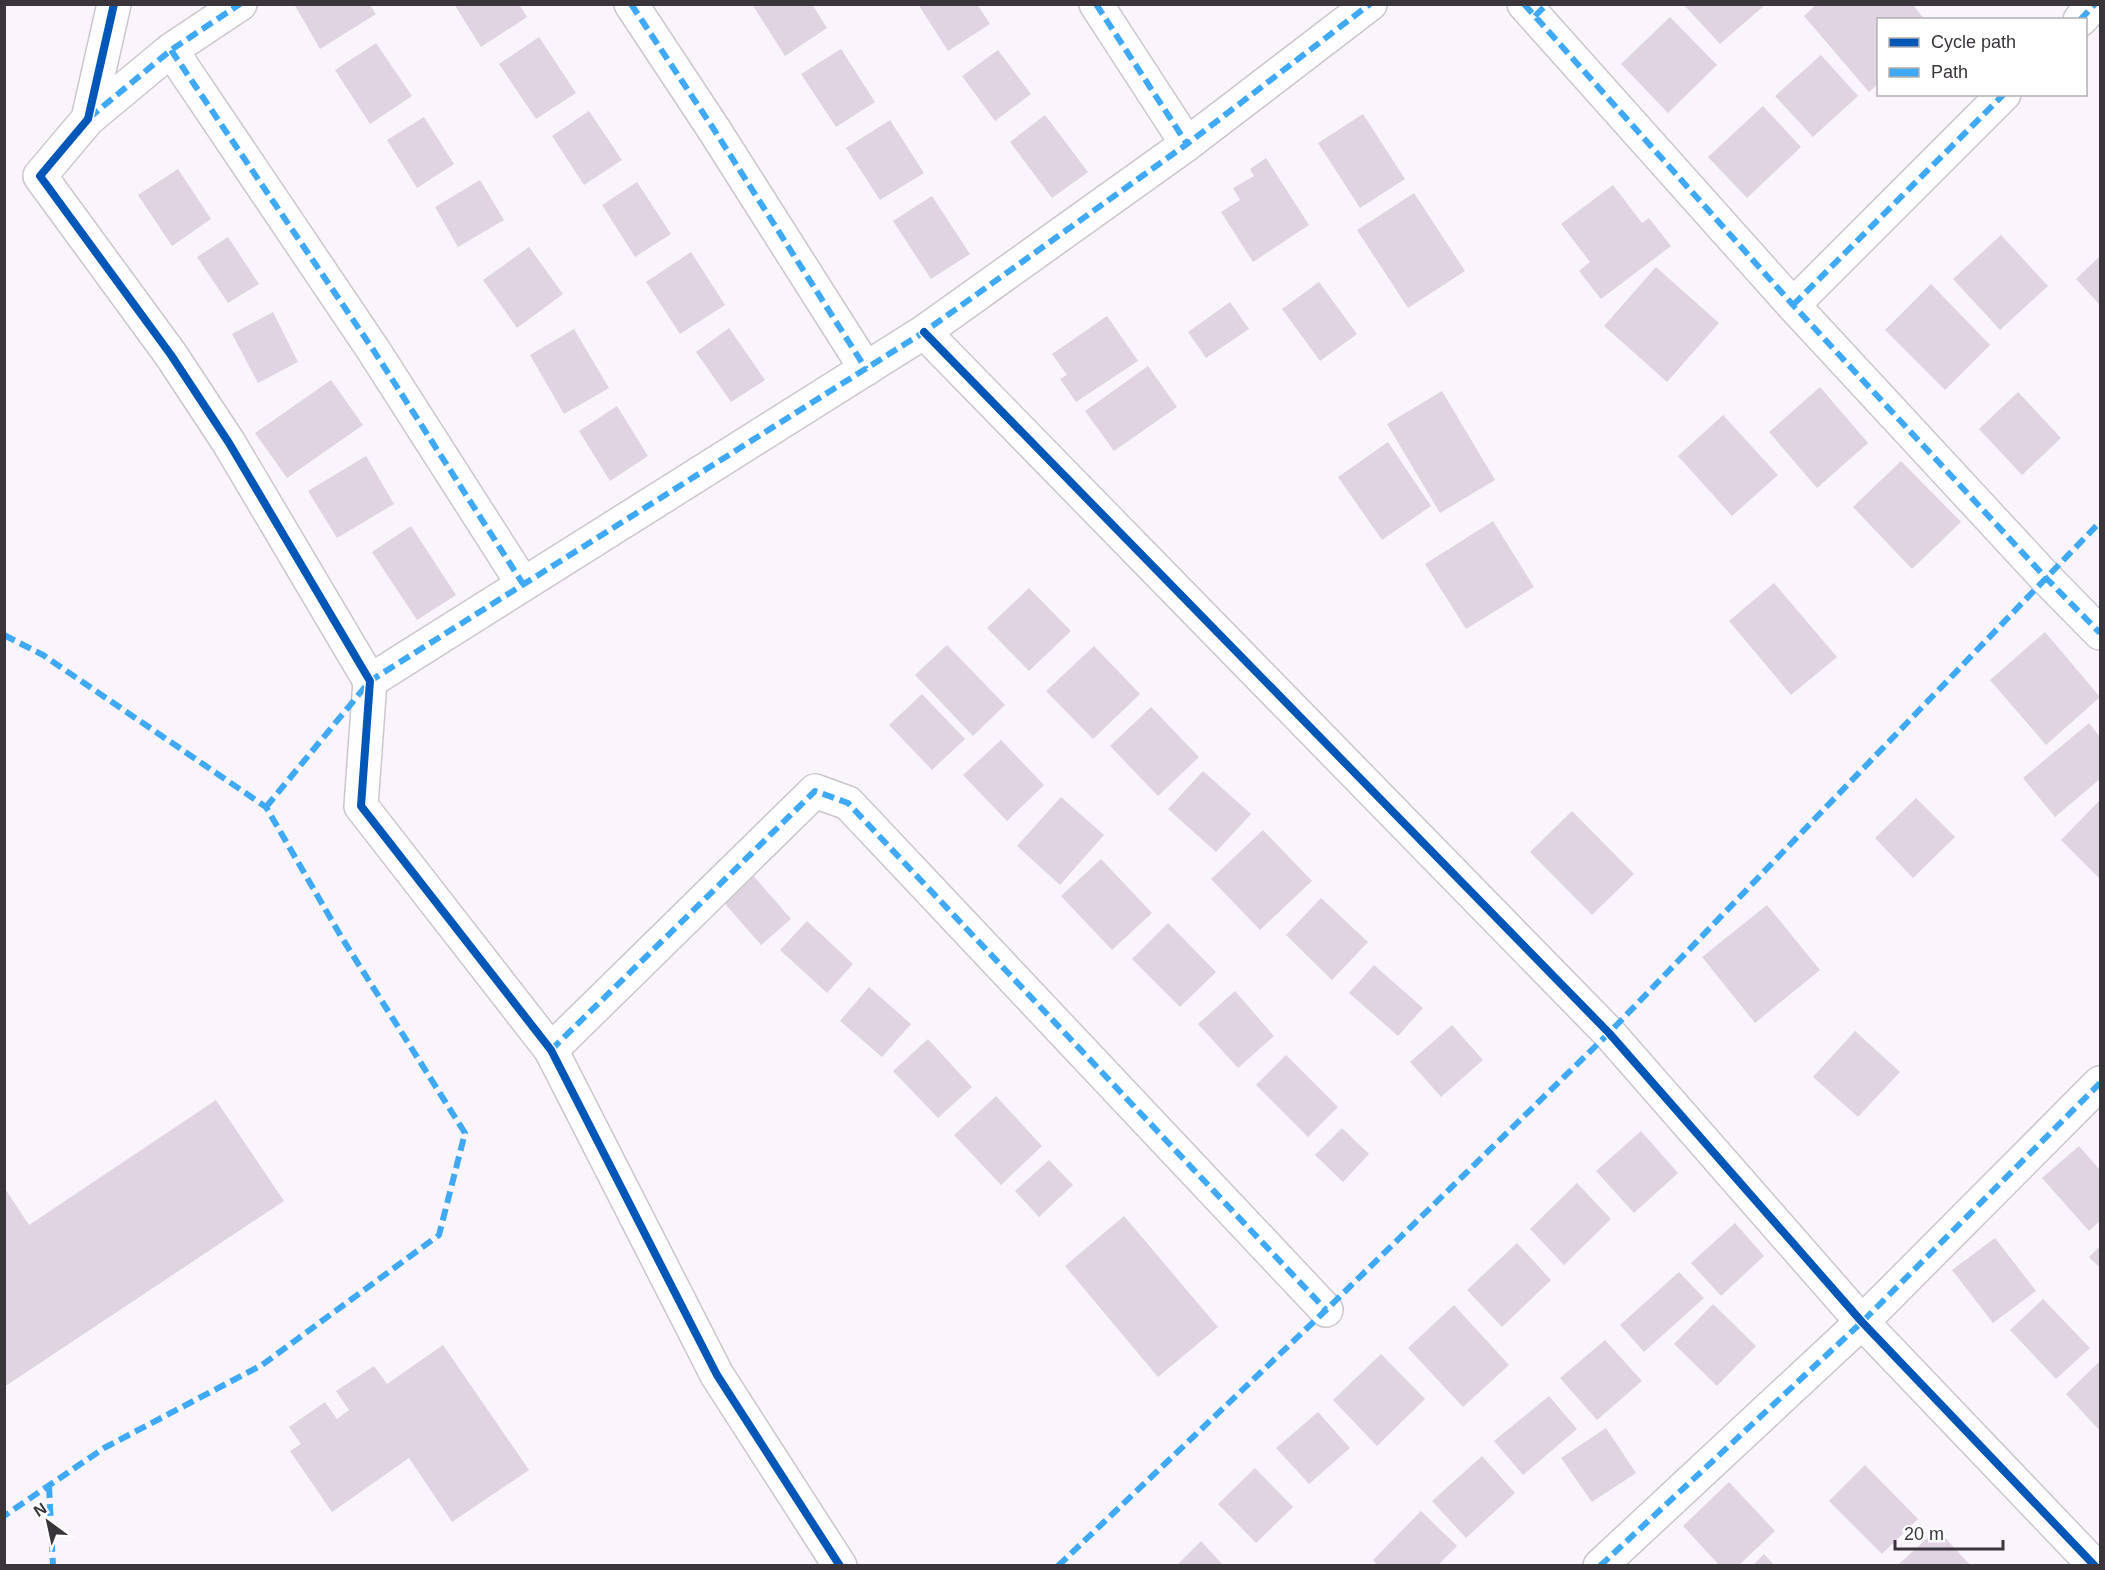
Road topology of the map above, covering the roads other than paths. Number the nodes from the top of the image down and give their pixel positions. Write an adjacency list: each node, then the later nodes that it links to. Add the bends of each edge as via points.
1 (114, 4): 11 (street)
2 (240, 4): 9 (street)
3 (631, 4): 15 (street)
4 (1096, 4): 12 (street)
5 (1370, 4): 12 (street)
6 (2095, 4): 8 (street)
7 (1535, 8): 13 (street)
8 (2082, 18)
9 (171, 51): 11 (street); 16 (street, via 374,351)
10 (2002, 96): 13 (street)
11 (88, 119): 18 (street, via 40,176 171,355 229,443)
12 (1187, 144): 14 (street)
13 (1793, 305): 17 (street)
14 (924, 332): 15 (street); 22 (street, via 1609,1033)
15 (866, 369): 16 (street)
16 (523, 584): 18 (street)
17 (2100, 633)
18 (370, 681): 19 (street, via 361,806)
19 (551, 1050): 21 (street, via 815,791 848,803); 23 (street, via 717,1374)
20 (2100, 1083): 22 (street)
21 (1326, 1310)
22 (1862, 1322): 24 (street); 25 (street)
23 (840, 1566)
24 (1600, 1566)
25 (2095, 1566)

